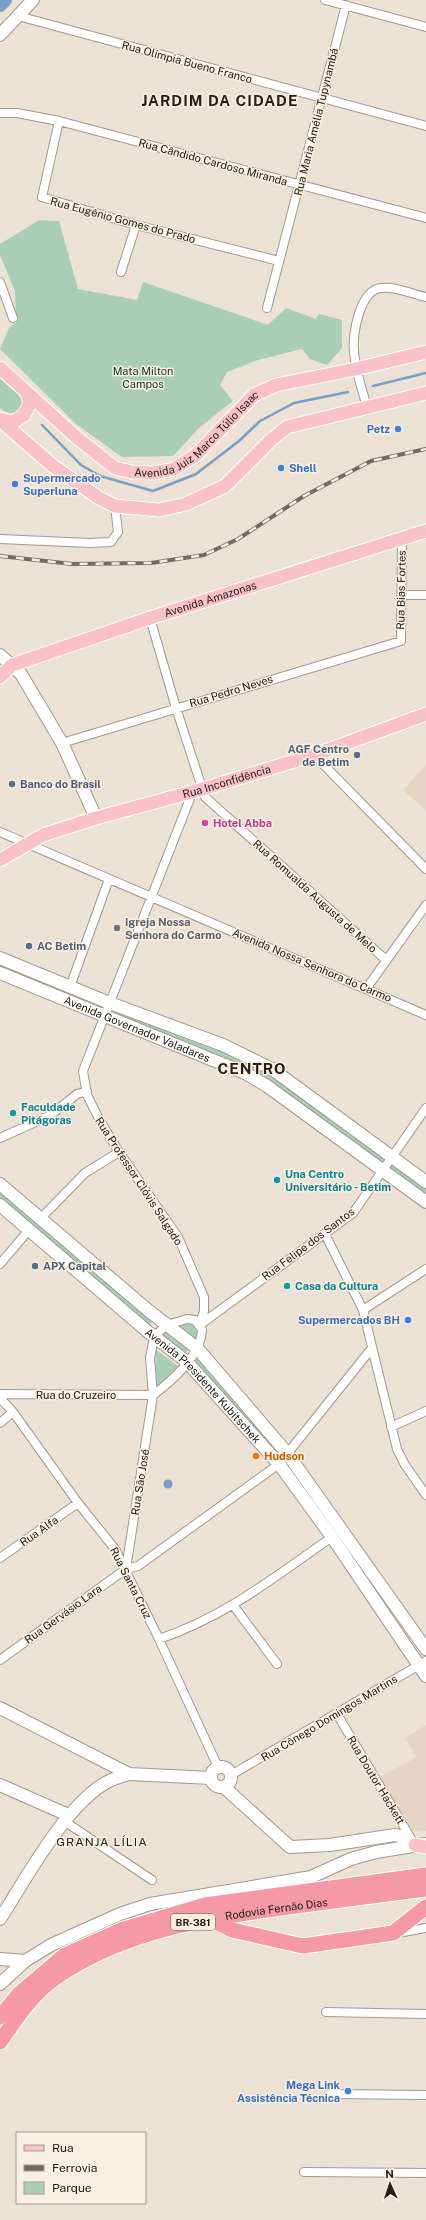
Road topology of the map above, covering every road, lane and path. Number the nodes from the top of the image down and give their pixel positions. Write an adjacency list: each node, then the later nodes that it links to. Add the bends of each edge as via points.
1 (33, 0): 4 (street)
2 (325, 0): 3 (street)
3 (346, 6): 5 (street); 7 (street, Rua Maria Amélia Tupynambá)
4 (18, 16): 6 (street); 7 (street, Rua Olímpia Bueno Franco)
5 (426, 27)
6 (0, 35)
7 (322, 99): 10 (street, Rua Olímpia Bueno Franco); 11 (street, Rua Maria Amélia Tupynambá)
8 (0, 113): 9 (street, Rua Cândido Cardoso Miranda, via 17,113)
9 (59, 121): 11 (street, Rua Cândido Cardoso Miranda); 13 (street, Rua Eugênio Gomes do Prado, via 42,197)
10 (426, 126)
11 (300, 185): 12 (street, Rua Cândido Cardoso Miranda); 14 (street, Rua Maria Amélia Tupynambá)
12 (426, 218)
13 (136, 225): 14 (street, Rua Eugênio Gomes do Prado); 15 (street)
14 (279, 261): 18 (street, Rua Maria Amélia Tupynambá)
15 (121, 272)
16 (0, 282): 19 (street)
17 (426, 297): 22 (street, via 394,289 372,290 363,301 357,323 354,349)
18 (267, 308)
19 (13, 318)
20 (426, 352): 22 (main road, Avenida Juiz Marco Túlio Isaac)
21 (0, 368): 23 (main road, Avenida Juiz Marco Túlio Isaac)
22 (356, 369): 23 (main road, Avenida Juiz Marco Túlio Isaac, via 276,385 254,395 196,455 174,469 154,473 115,468); 27 (street)
23 (27, 393): 28 (main road, via 30,403 24,415 13,422)
24 (426, 393): 25 (main road)
25 (387, 402): 26 (main road); 27 (main road)
26 (426, 402)
27 (367, 407): 29 (main road, via 287,427 224,486 186,504 159,510)
28 (0, 420): 29 (main road, via 53,466 99,498)
29 (116, 506): 31 (street, via 118,532 111,542)
30 (426, 531): 32 (main road, Avenida Amazonas)
31 (0, 539)
32 (402, 539): 33 (street, Rua Bias Fortes); 35 (main road, Avenida Amazonas)
33 (401, 595): 34 (street); 36 (street, Rua Bias Fortes)
34 (426, 595)
35 (150, 618): 38 (main road, Avenida Amazonas); 40 (street, Rua Romualda Augusta de Melo)
36 (401, 641): 40 (street, Rua Pedro Neves)
37 (0, 655): 38 (street)
38 (12, 665): 39 (main road, Avenida Amazonas); 42 (street, via 21,674)
39 (0, 677)
40 (176, 708): 42 (street, Rua Pedro Neves); 44 (street, Rua Romualda Augusta de Melo)
41 (426, 714): 43 (main road, Rua Inconfidência)
42 (62, 743): 45 (street)
43 (314, 755): 44 (main road, Rua Inconfidência); 49 (street)
44 (198, 790): 45 (main road, Rua Inconfidência); 51 (street, Rua Professor Clóvis Salgado); 54 (street, Rua Romualda Augusta de Melo)
45 (96, 818): 47 (main road, Rua Inconfidência)
46 (0, 832): 47 (street, Avenida Nossa Senhora do Carmo)
47 (26, 844): 48 (main road, Rua Inconfidência); 50 (street, Avenida Nossa Senhora do Carmo)
48 (0, 860)
49 (426, 869)
50 (109, 879): 51 (street, Avenida Nossa Senhora do Carmo); 56 (street)
51 (152, 896): 57 (street, Avenida Nossa Senhora do Carmo); 58 (street, Rua Professor Clóvis Salgado)
52 (426, 905): 54 (street)
53 (0, 958): 56 (street, Avenida Governador Valadares)
54 (386, 960): 57 (street)
55 (0, 973): 58 (street, Avenida Governador Valadares)
56 (70, 987): 58 (street, Avenida Governador Valadares)
57 (366, 989): 59 (street, Avenida Nossa Senhora do Carmo)
58 (107, 1009): 60 (street, Rua Professor Clóvis Salgado, via 83,1071); 64 (street, Avenida Governador Valadares, via 222,1045 272,1068); 65 (street, Avenida Governador Valadares, via 247,1074)
59 (426, 1014)
60 (87, 1090): 62 (street, via 77,1094 51,1115); 63 (street, Rua Professor Clóvis Salgado, via 99,1119)
61 (426, 1108): 64 (street, Rua Felipe dos Santos)
62 (0, 1138)
63 (118, 1152): 70 (street, via 86,1173); 76 (street, Rua Professor Clóvis Salgado, via 178,1237 204,1297 204,1311)
64 (393, 1156): 65 (street, Rua Felipe dos Santos); 66 (street, Avenida Governador Valadares)
65 (382, 1171): 68 (street, Avenida Governador Valadares); 72 (street, Rua Felipe dos Santos, via 353,1213)
66 (426, 1182)
67 (0, 1184): 70 (street, Avenida Presidente Kubitschek)
68 (426, 1202)
69 (0, 1205): 71 (street, Avenida Presidente Kubitschek)
70 (41, 1218): 77 (street, Avenida Presidente Kubitschek)
71 (29, 1230): 73 (street); 78 (street, Avenida Presidente Kubitschek)
72 (325, 1234): 75 (street); 76 (street, Rua Felipe dos Santos)
73 (0, 1264)
74 (426, 1270): 75 (street)
75 (363, 1310): 80 (street)
76 (200, 1324): 77 (street, via 187,1319); 79 (street, Rua Professor Clóvis Salgado, via 202,1336)
77 (166, 1325): 78 (street); 79 (street, Avenida Presidente Kubitschek)
78 (154, 1336): 81 (street, Avenida Presidente Kubitschek); 83 (street, Rua São José, via 150,1358)
79 (197, 1348): 81 (street); 89 (street, Avenida Presidente Kubitschek)
80 (372, 1348): 88 (street); 89 (street)
81 (187, 1362): 83 (street); 90 (street, Avenida Presidente Kubitschek)
82 (0, 1394): 83 (street, Rua do Cruzeiro)
83 (153, 1395): 95 (street, Rua São José)
84 (0, 1398): 86 (street, Rua Santa Cruz)
85 (426, 1411): 88 (street)
86 (13, 1412): 87 (street); 92 (street, Rua Santa Cruz)
87 (0, 1423)
88 (391, 1427): 91 (street, via 397,1449)
89 (286, 1453): 90 (street); 98 (street, Avenida Presidente Kubitschek)
90 (279, 1464): 93 (street, Avenida Presidente Kubitschek); 95 (street, Rua Gervásio Lara, via 138,1566)
91 (426, 1495)
92 (78, 1503): 94 (street, Rua Alfa); 95 (street, Rua Santa Cruz, via 115,1549)
93 (332, 1537): 96 (street); 100 (street, Avenida Presidente Kubitschek)
94 (0, 1558)
95 (126, 1569): 97 (street, Rua Santa Cruz); 99 (street, Rua Gervásio Lara)
96 (233, 1605): 97 (street, via 190,1629); 101 (street)
97 (159, 1639): 105 (street, Rua Santa Cruz)
98 (426, 1649)
99 (0, 1660)
100 (422, 1663): 102 (street, Avenida Presidente Kubitschek); 104 (street, Rua Cônego Domingos Martins)
101 (277, 1664)
102 (426, 1676)
103 (0, 1708): 106 (street)
104 (337, 1714): 107 (street, Rua Cônego Domingos Martins); 112 (street, Rua Doutor Hackett)
105 (218, 1767): 107 (street, via 227,1768); 108 (street, via 214,1769)
106 (129, 1774): 108 (street); 111 (street, via 108,1781 89,1795)
107 (231, 1776): 110 (street, via 230,1783)
108 (211, 1778): 110 (street, via 216,1785)
109 (0, 1784): 111 (street)
110 (224, 1787): 112 (street, via 290,1847 330,1846 395,1835)
111 (66, 1818): 114 (street); 118 (street)
112 (422, 1845): 122 (street, via 351,1859 311,1877 150,1904 120,1914)
113 (426, 1875): 126 (highway, Rodovia Fernão Dias / BR-381, via 205,1905 121,1930 65,1955 19,1994)
114 (152, 1880)
115 (426, 1889): 117 (highway, Rodovia Fernão Dias / BR-381)
116 (426, 1907): 120 (highway)
117 (208, 1918): 120 (highway, via 232,1930 303,1946); 127 (highway, Rodovia Fernão Dias / BR-381, via 149,1933 105,1949 55,1978 22,2011)
118 (0, 1919)
119 (426, 1928): 120 (street)
120 (393, 1933)
121 (0, 1959): 122 (street)
122 (25, 1961): 123 (street)
123 (0, 1984)
124 (326, 2012): 125 (street)
125 (426, 2014)
126 (0, 2017)
127 (0, 2042)
128 (330, 2094): 129 (street)
129 (426, 2095)
130 (304, 2172): 131 (street)
131 (426, 2173)

